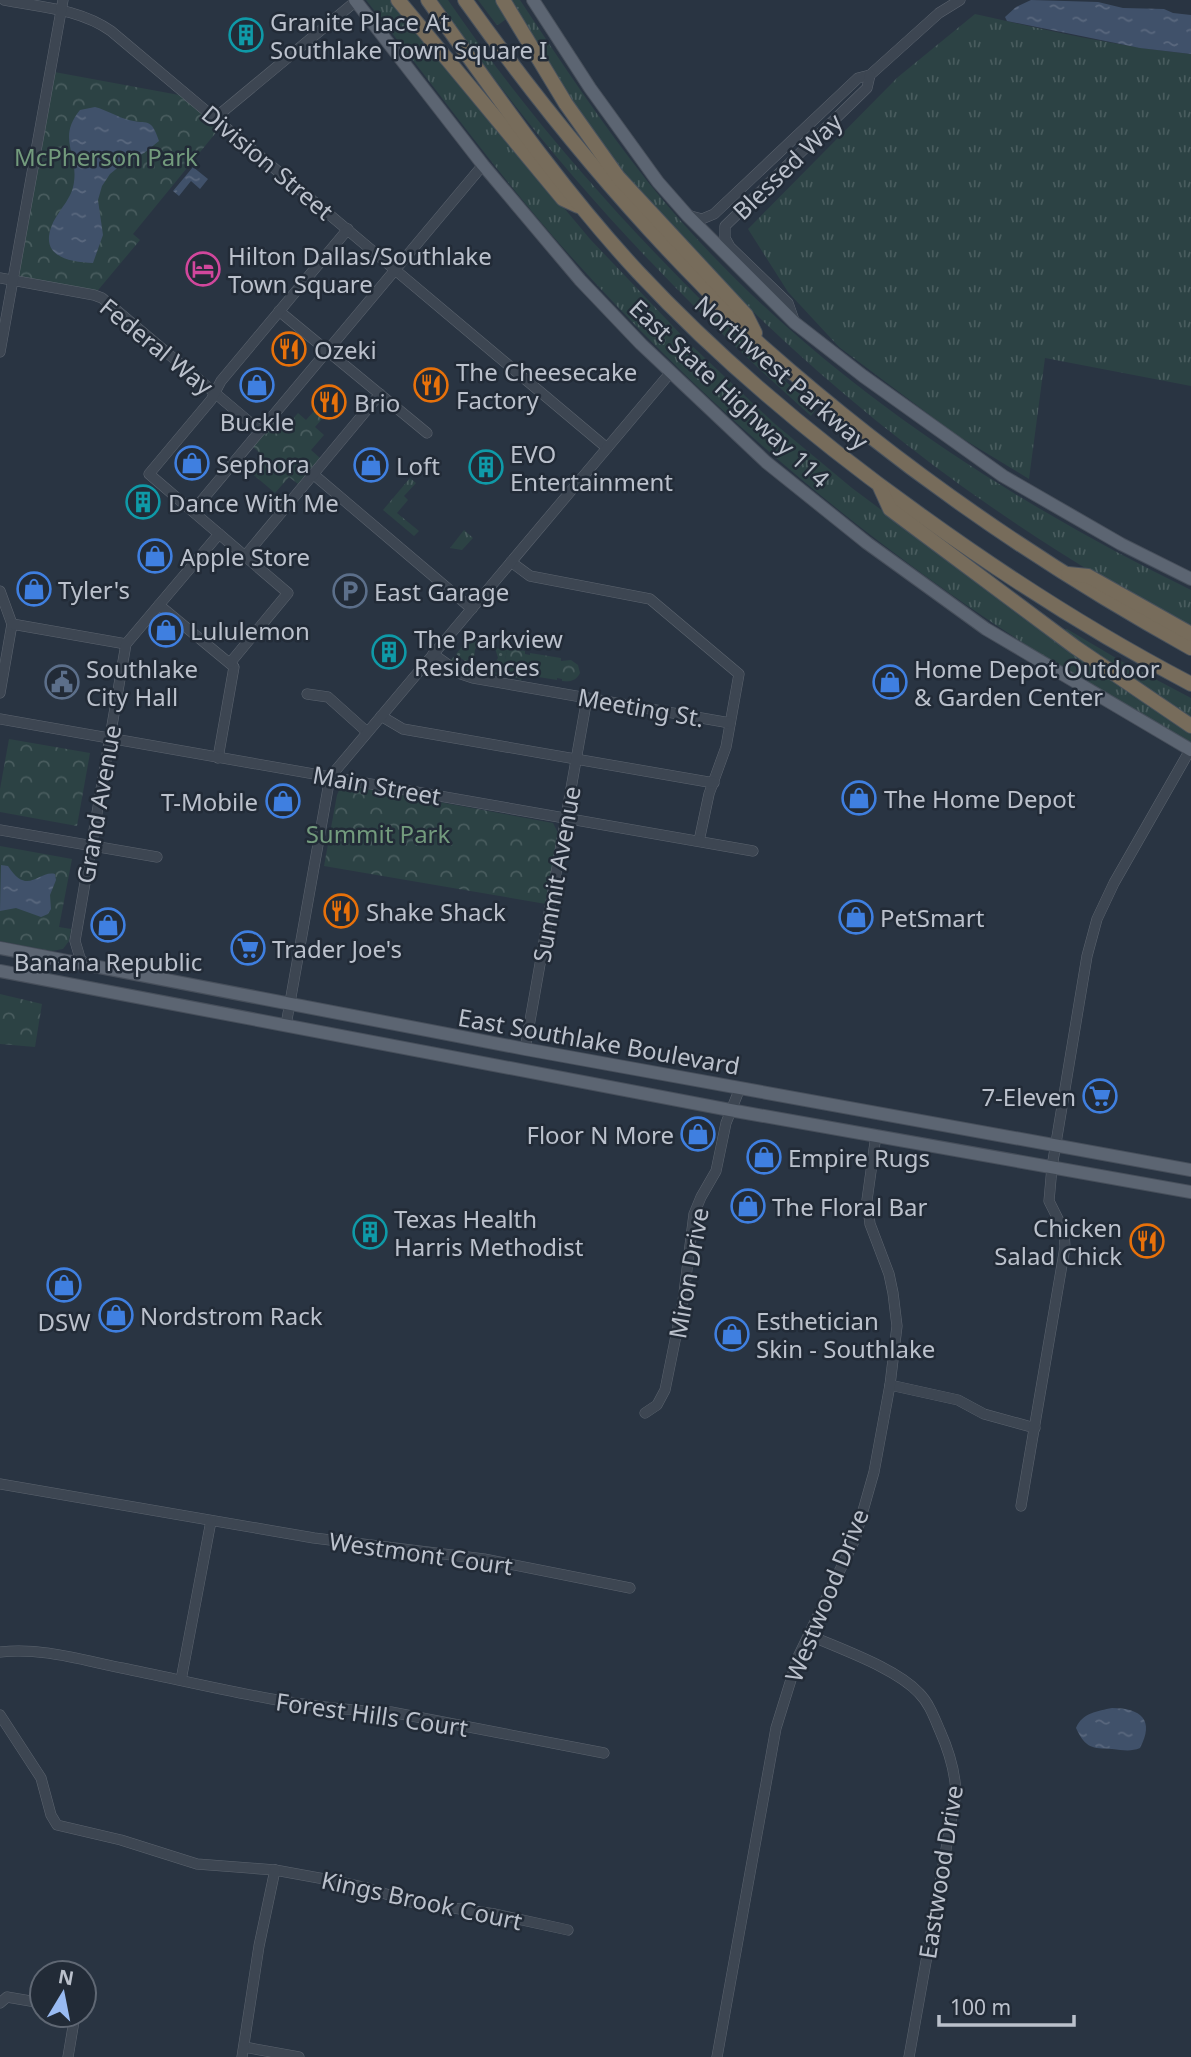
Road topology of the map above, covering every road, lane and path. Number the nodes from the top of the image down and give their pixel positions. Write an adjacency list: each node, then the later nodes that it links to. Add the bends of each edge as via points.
1 (4, 0): 9 (street, Division Street)
2 (398, 0): 13 (highway, via 564,200)
3 (428, 0): 13 (highway, Northwest Parkway)
4 (465, 0): 21 (highway, Northwest Parkway, via 575,146 673,257)
5 (503, 0): 21 (highway, via 566,104 618,177 746,315)
6 (533, 0): 14 (main road, via 639,157)
7 (960, 0): 10 (street, Blessed Way)
8 (355, 1): 11 (street); 12 (main road, East State Highway 114)
9 (62, 6): 11 (street, Division Street, via 98,22); 18 (street)
10 (870, 75): 14 (street, Blessed Way, via 858,78 714,214 702,219); 20 (street, Blessed Way, via 866,88 725,226 730,247 788,303)
11 (215, 118): 15 (street, Division Street)
12 (483, 165): 16 (street); 24 (main road, East State Highway 114, via 580,280)
13 (582, 207): 31 (highway, Northwest Parkway, via 704,338)
14 (687, 215): 20 (main road)
15 (348, 229): 16 (street, Division Street); 19 (street)
16 (396, 270): 22 (street); 29 (street, Division Street)
17 (0, 278): 18 (street, Federal Way)
18 (12, 280): 23 (street); 25 (street, Federal Way, via 102,298)
19 (279, 311): 22 (street); 25 (street)
20 (795, 323): 37 (main road, via 1003,476)
21 (762, 347): 36 (highway, Northwest Parkway, via 920,474)
22 (328, 351): 26 (street); 27 (street)
23 (0, 352)
24 (671, 372): 29 (street); 57 (main road, East State Highway 114, via 766,462 968,617)
25 (215, 393): 27 (street, Federal Way); 32 (street, via 149,474)
26 (380, 394): 28 (street); 30 (street)
27 (260, 431): 32 (street)
28 (427, 433)
29 (607, 448): 35 (street)
30 (313, 474): 34 (street); 40 (street)
31 (879, 486): 47 (highway, Northwest Parkway, via 974,554); 54 (highway, via 890,509 1075,648)
32 (193, 512): 33 (street)
33 (219, 534): 34 (street); 39 (street, Grand Avenue)
34 (245, 556): 46 (street, via 288,593)
35 (511, 562): 40 (street); 53 (street, via 530,576 643,597 658,604 739,674)
36 (1064, 574): 42 (highway, via 1087,576); 44 (highway, Northwest Parkway)
37 (1191, 579)
38 (0, 591): 41 (street)
39 (159, 605): 43 (street, Grand Avenue); 46 (street)
40 (472, 609): 45 (street)
41 (12, 624): 43 (street); 48 (street)
42 (1191, 634)
43 (126, 645): 56 (street, Grand Avenue)
44 (1191, 648)
45 (433, 654): 50 (street, Meeting St., via 473,678); 51 (street)
46 (230, 663): 58 (street, via 234,667)
47 (1191, 684)
48 (0, 693)
49 (307, 694): 55 (street, via 328,697)
50 (587, 698): 53 (street, Meeting St.); 59 (street, Summit Avenue)
51 (381, 716): 55 (street); 59 (street, via 403,729)
52 (0, 719): 56 (street, Main Street)
53 (730, 723): 61 (street)
54 (1191, 726)
55 (368, 732): 60 (street)
56 (110, 739): 58 (street, Main Street); 65 (street, Grand Avenue)
57 (1190, 750): 79 (street, via 1097,919)
58 (218, 758): 60 (street, Main Street)
59 (577, 759): 61 (street); 62 (street, Summit Avenue)
60 (330, 777): 62 (street, Main Street); 73 (street)
61 (714, 783): 64 (street)
62 (566, 818): 64 (street, Main Street); 75 (street, Summit Avenue)
63 (0, 830): 65 (street)
64 (699, 841): 66 (street, Main Street)
65 (92, 846): 67 (street); 68 (street, Grand Avenue)
66 (753, 851)
67 (158, 856)
68 (75, 942): 70 (street); 71 (street)
69 (0, 948): 70 (main road, East Southlake Boulevard)
70 (53, 959): 71 (main road, East Southlake Boulevard)
71 (86, 965): 73 (main road, East Southlake Boulevard)
72 (0, 971): 74 (main road, East Southlake Boulevard)
73 (290, 1004): 74 (street); 75 (main road, East Southlake Boulevard)
74 (286, 1025): 77 (main road, East Southlake Boulevard)
75 (525, 1049): 76 (main road, East Southlake Boulevard)
76 (740, 1088): 77 (street, Miron Drive); 79 (main road, East Southlake Boulevard)
77 (730, 1110): 78 (main road, East Southlake Boulevard); 84 (street, Miron Drive, via 716,1171 694,1214 665,1390 657,1405)
78 (877, 1135): 80 (main road, East Southlake Boulevard); 83 (street, Westwood Drive, via 867,1200 896,1321)
79 (1056, 1145): 80 (street); 81 (main road, East Southlake Boulevard)
80 (1052, 1167): 82 (main road, East Southlake Boulevard); 85 (street, via 1049,1201 1064,1231 1065,1247)
81 (1191, 1170)
82 (1191, 1192)
83 (890, 1385): 85 (street, via 958,1399 984,1414); 90 (street, Westwood Drive, via 874,1472 855,1539)
84 (645, 1413)
85 (1035, 1428): 87 (street)
86 (0, 1483): 88 (street, Westmont Court)
87 (1021, 1506)
88 (211, 1521): 89 (street, Westmont Court, via 484,1559); 92 (street)
89 (630, 1588)
90 (809, 1635): 103 (street, Westwood Drive, via 776,1728); 104 (street, Eastwood Drive, via 877,1665 918,1692 928,1704 956,1776)
91 (0, 1652): 92 (street, Forest Hills Court, via 42,1652)
92 (181, 1680): 94 (street, Forest Hills Court, via 291,1704 391,1712)
93 (0, 1715): 95 (street, Kings Brook Court, via 41,1778 57,1825 197,1864)
94 (604, 1753)
95 (275, 1870): 96 (street, Kings Brook Court, via 367,1888 411,1902); 100 (street)
96 (568, 1930)
97 (28, 2001): 98 (street, via 7,1997)
98 (0, 2003)
99 (73, 2029): 101 (street)
100 (243, 2052): 102 (street)
101 (68, 2057)
102 (299, 2057)
103 (716, 2057)
104 (909, 2057)

